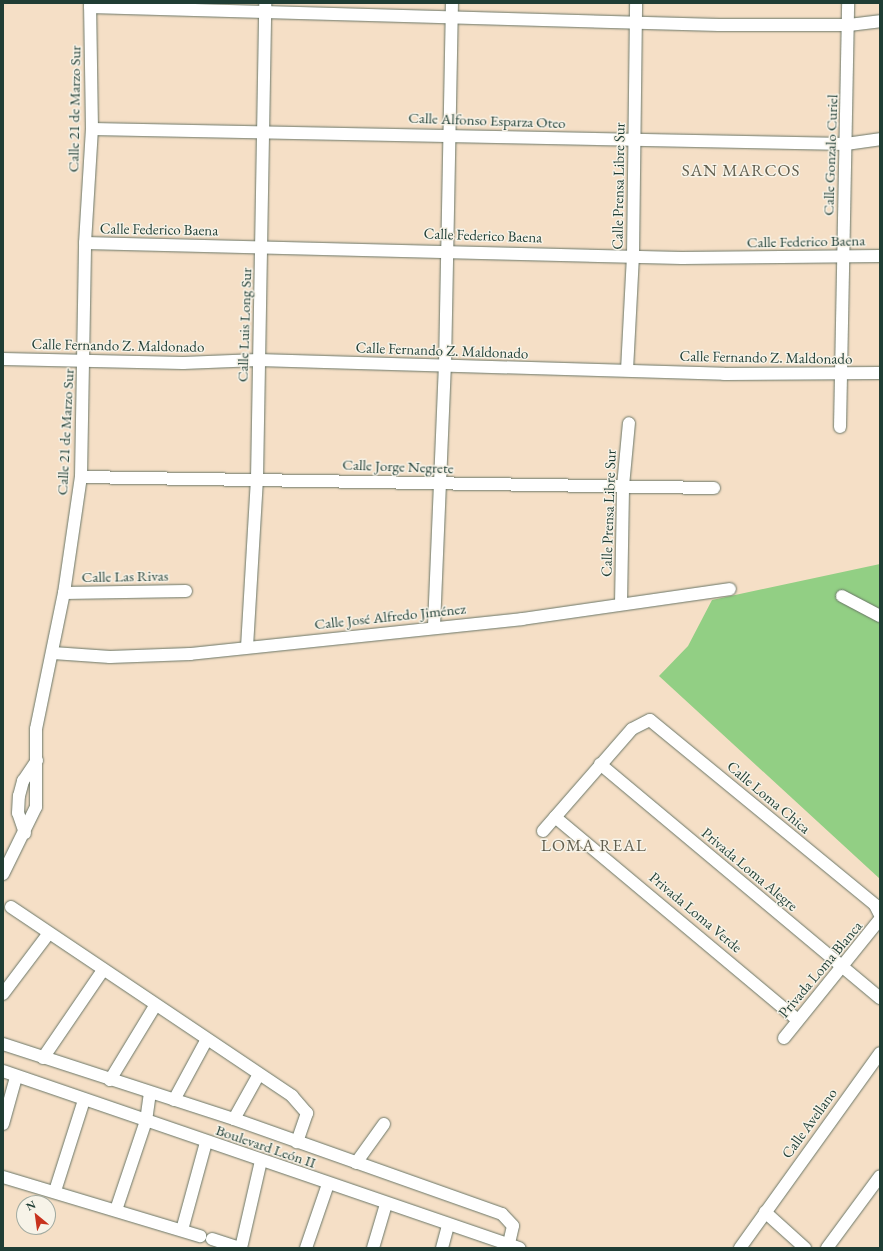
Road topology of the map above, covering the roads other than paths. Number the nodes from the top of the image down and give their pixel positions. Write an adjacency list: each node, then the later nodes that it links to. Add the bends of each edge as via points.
1 (452, 3): 6 (street)
2 (636, 3): 8 (street, Calle Prensa Libre Sur)
3 (848, 3): 9 (street, Calle Gonzalo Curiel)
4 (90, 5): 5 (street); 10 (street, Calle 21 de Marzo Sur)
5 (265, 8): 6 (street); 11 (street, Calle Luis Long Sur)
6 (452, 18): 8 (street); 12 (street)
7 (880, 21): 9 (street)
8 (636, 22): 9 (street); 14 (street, Calle Prensa Libre Sur)
9 (850, 25): 15 (street, Calle Gonzalo Curiel)
10 (92, 129): 11 (street, Calle Alfonso Esparza Oteo); 16 (street, Calle 21 de Marzo Sur)
11 (264, 131): 12 (street, Calle Alfonso Esparza Oteo); 17 (street, Calle Luis Long Sur)
12 (450, 134): 14 (street, Calle Alfonso Esparza Oteo); 18 (street)
13 (880, 139): 15 (street, Calle Alfonso Esparza Oteo)
14 (635, 140): 15 (street, Calle Alfonso Esparza Oteo); 19 (street, Calle Prensa Libre Sur)
15 (846, 144): 21 (street, Calle Gonzalo Curiel)
16 (85, 243): 17 (street, Calle Federico Baena); 24 (street, Calle 21 de Marzo Sur)
17 (262, 246): 18 (street, Calle Federico Baena); 23 (street, Calle Luis Long Sur)
18 (446, 250): 19 (street, Calle Federico Baena); 25 (street)
19 (633, 256): 21 (street, Calle Federico Baena); 26 (street, Calle Prensa Libre Sur)
20 (880, 256): 21 (street, Calle Federico Baena)
21 (843, 258): 28 (street, Calle Gonzalo Curiel)
22 (3, 359): 24 (street, Calle Fernando Z. Maldonado)
23 (258, 360): 24 (street, Calle Fernando Z. Maldonado); 25 (street, Calle Fernando Z. Maldonado); 32 (street, Calle Luis Long Sur)
24 (84, 362): 31 (street, Calle 21 de Marzo Sur)
25 (445, 366): 26 (street, Calle Fernando Z. Maldonado); 33 (street)
26 (627, 370): 28 (street, Calle Fernando Z. Maldonado)
27 (880, 373): 28 (street, Calle Fernando Z. Maldonado)
28 (840, 375): 30 (street, Calle Gonzalo Curiel)
29 (629, 423): 34 (street, Calle Prensa Libre Sur)
30 (840, 427)
31 (81, 477): 32 (street, Calle Jorge Negrete); 38 (street, Calle 21 de Marzo Sur)
32 (257, 479): 33 (street, Calle Jorge Negrete); 43 (street, Calle Luis Long Sur)
33 (441, 484): 34 (street, Calle Jorge Negrete); 42 (street)
34 (623, 486): 35 (street, Calle Jorge Negrete); 40 (street, Calle Prensa Libre Sur)
35 (714, 488)
36 (730, 588): 40 (street, Calle José Alfredo Jiménez)
37 (186, 591): 38 (street, Calle Las Rivas)
38 (64, 593): 44 (street, Calle 21 de Marzo Sur)
39 (842, 596): 41 (street)
40 (621, 604): 42 (street, Calle José Alfredo Jiménez)
41 (880, 616)
42 (434, 626): 43 (street, Calle José Alfredo Jiménez)
43 (248, 647): 44 (street, Calle José Alfredo Jiménez, via 141,657)
44 (53, 653): 45 (street, Calle 21 de Marzo Sur, via 36,729)
45 (37, 760): 47 (street); 48 (street, Calle 21 de Marzo Sur)
46 (600, 764): 49 (street); 54 (street, Calle Loma Chica, via 632,729 644,720 656,723 875,905); 57 (street, Privada Loma Alegre)
47 (22, 781): 48 (street); 51 (street, via 18,813)
48 (37, 784): 51 (street, Calle 21 de Marzo Sur, via 36,807)
49 (555, 817): 50 (street); 62 (street, Privada Loma Verde)
50 (543, 830)
51 (25, 833): 52 (street, Calle 21 de Marzo Sur)
52 (3, 874)
53 (11, 907): 56 (street)
54 (880, 916)
55 (880, 919): 57 (street, Privada Loma Blanca)
56 (49, 933): 58 (street); 59 (street)
57 (841, 966): 60 (street, Privada Loma Alegre); 62 (street, Privada Loma Blanca)
58 (103, 970): 61 (street); 67 (street)
59 (3, 994)
60 (880, 998)
61 (155, 1006): 64 (street); 71 (street)
62 (797, 1019): 63 (street, Privada Loma Blanca)
63 (784, 1038)
64 (207, 1039): 69 (street); 74 (street)
65 (3, 1044): 67 (street)
66 (880, 1053): 89 (street, Calle Avellano)
67 (43, 1058): 71 (street)
68 (3, 1071): 70 (street, Boulevard León II)
69 (259, 1074): 75 (street); 80 (street, via 305,1108 307,1118)
70 (16, 1077): 73 (street, Boulevard León II); 77 (street)
71 (110, 1080): 72 (street)
72 (150, 1093): 74 (street); 76 (street)
73 (84, 1100): 76 (street, Boulevard León II); 86 (street)
74 (174, 1100): 75 (street)
75 (234, 1119): 80 (street)
76 (146, 1121): 79 (street, Boulevard León II); 88 (street)
77 (3, 1124)
78 (384, 1124): 82 (street)
79 (206, 1142): 81 (street, Boulevard León II); 91 (street)
80 (297, 1142): 82 (street)
81 (261, 1160): 85 (street, Boulevard León II); 95 (street)
82 (356, 1162): 94 (street, via 502,1214 513,1226)
83 (880, 1176): 101 (street)
84 (3, 1177): 86 (street)
85 (328, 1184): 87 (street, Boulevard León II); 96 (street)
86 (55, 1191): 88 (street)
87 (386, 1204): 90 (street, Boulevard León II); 97 (street)
88 (116, 1210): 91 (street)
89 (764, 1212): 99 (street, Calle Avellano); 100 (street)
90 (448, 1225): 94 (street, Boulevard León II); 98 (street)
91 (182, 1230): 92 (street)
92 (200, 1236)
93 (212, 1239): 95 (street)
94 (512, 1247)
95 (241, 1248)
96 (306, 1248)
97 (373, 1248)
98 (442, 1248)
99 (740, 1248)
100 (805, 1248)
101 (827, 1248)

